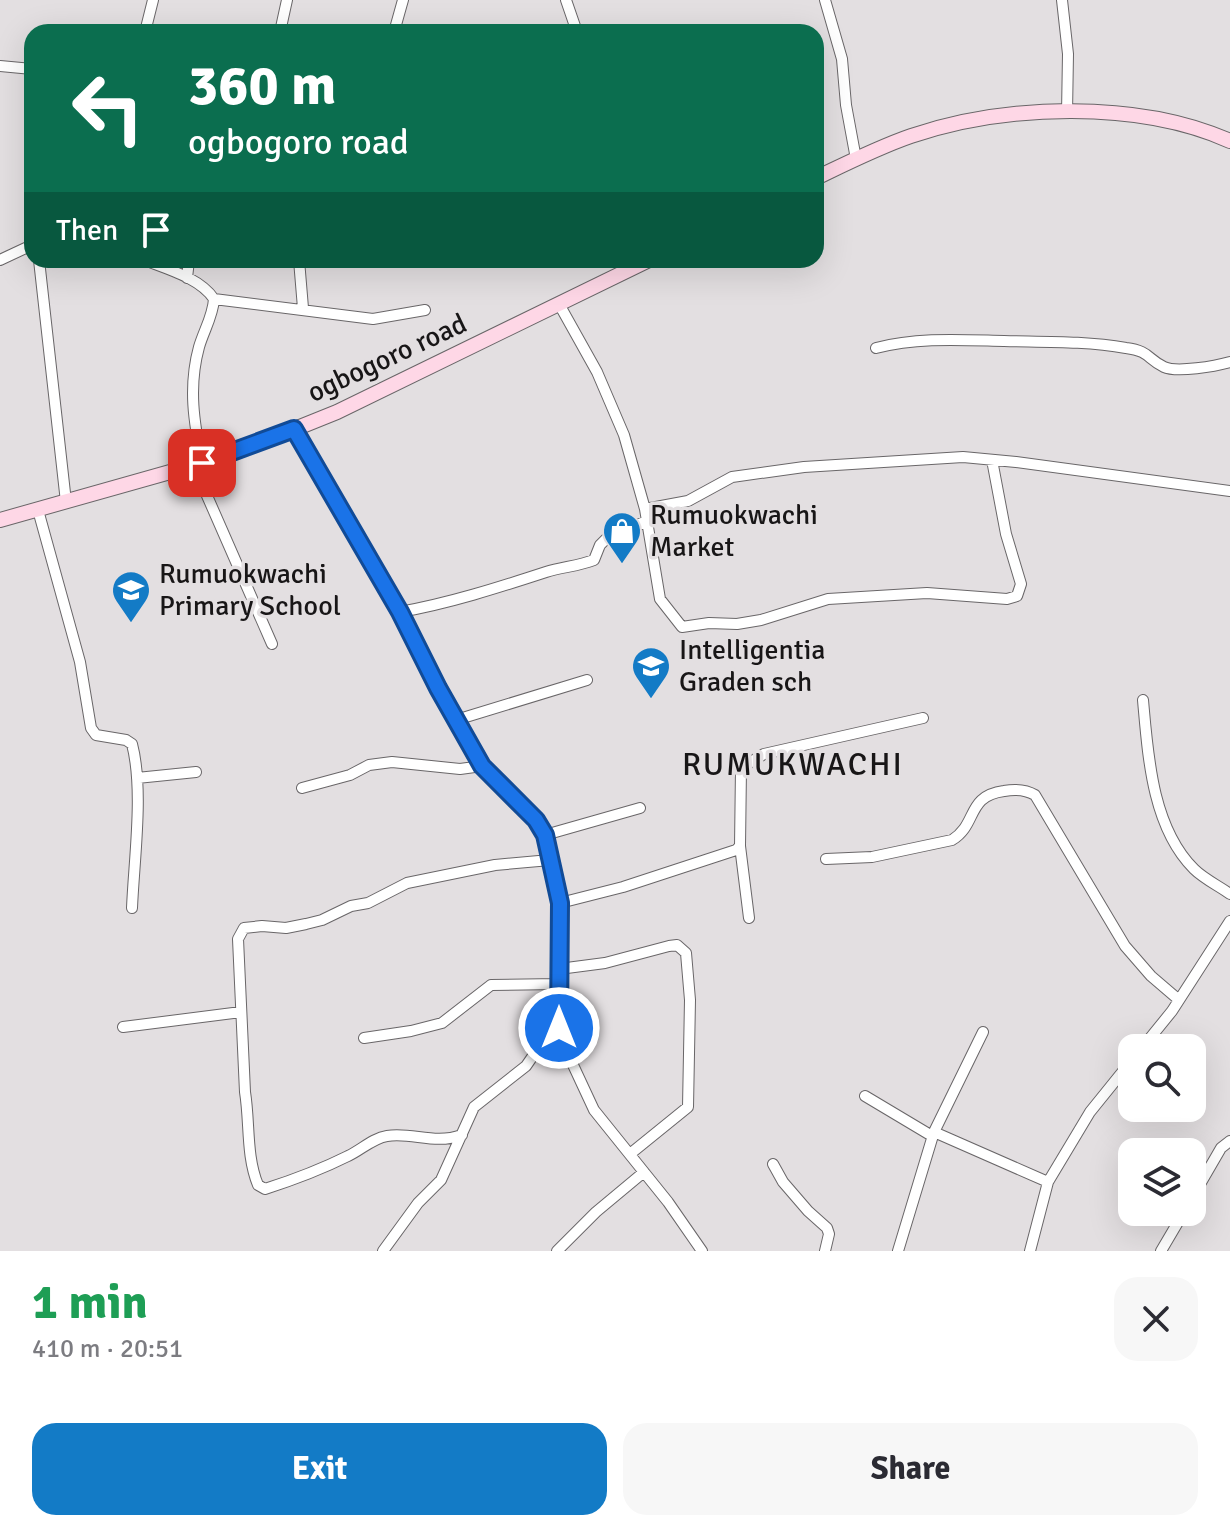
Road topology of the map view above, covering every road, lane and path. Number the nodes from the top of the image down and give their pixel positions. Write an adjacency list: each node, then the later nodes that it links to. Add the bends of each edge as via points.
1 (151, 0): 7 (street)
2 (287, 0): 8 (street)
3 (403, 0): 9 (street)
4 (566, 0): 10 (street)
5 (825, 0): 15 (street, via 842,59)
6 (1062, 0): 13 (street)
7 (146, 24)
8 (282, 24)
9 (396, 24)
10 (574, 24)
11 (0, 66): 12 (street)
12 (24, 68)
13 (1067, 113): 14 (street, via 1165,120); 15 (street, via 956,124)
14 (1230, 141)
15 (856, 159): 16 (street)
16 (824, 174)
17 (24, 249): 18 (street)
18 (0, 260)
19 (40, 268): 35 (street)
20 (163, 268): 24 (street)
21 (188, 268): 24 (street)
22 (300, 268): 27 (street)
23 (633, 268): 26 (street, ogbogoro road)
24 (187, 278): 25 (street)
25 (214, 299): 27 (street); 33 (street, via 192,385)
26 (559, 304): 31 (street, ogbogoro road); 36 (street, via 624,435)
27 (303, 308): 28 (street, via 373,319)
28 (425, 310)
29 (876, 348): 30 (street, via 937,340 1080,342 1142,351 1172,369)
30 (1230, 362)
31 (294, 429): 33 (street, ogbogoro road); 40 (street)
32 (992, 460): 34 (street); 36 (street, via 963,457 778,470 732,477 688,501); 39 (street, via 1021,584 1017,596 1007,599 927,593 828,599 761,620 682,627 660,599)
33 (198, 464): 35 (street, ogbogoro road); 41 (street)
34 (1230, 491)
35 (66, 502): 37 (street, ogbogoro road)
36 (645, 509): 39 (street)
37 (38, 510): 38 (street, ogbogoro road); 48 (street, via 80,662 91,728 96,735 132,744)
38 (0, 520)
39 (647, 521): 40 (street, via 609,536 594,560)
40 (400, 612): 45 (street)
41 (272, 644)
42 (587, 680): 45 (street)
43 (1143, 700): 55 (street, via 1159,803 1174,842 1195,870)
44 (923, 718): 52 (street, via 764,754 745,765 739,774)
45 (456, 720): 46 (street)
46 (482, 766): 49 (street, via 392,762); 51 (street)
47 (196, 772): 48 (street)
48 (137, 778): 57 (street)
49 (302, 788)
50 (640, 808): 51 (street)
51 (545, 835): 54 (street)
52 (740, 846): 56 (street); 58 (street)
53 (826, 859): 62 (street, via 872,857 952,840 961,834 978,800 990,793 1026,790 1042,806 1125,946)
54 (550, 860): 56 (street); 63 (street, via 407,883 306,924 244,928 238,939)
55 (1230, 894)
56 (560, 903): 60 (street)
57 (132, 908)
58 (749, 918)
59 (1230, 921): 62 (street)
60 (559, 969): 61 (street); 74 (street, via 669,946 686,953 688,1107)
61 (559, 984): 65 (street); 68 (street, via 491,985 442,1023)
62 (1179, 1000): 67 (street)
63 (241, 1012): 64 (street); 72 (street, via 252,1167 265,1189 345,1158 376,1139 449,1140)
64 (123, 1027)
65 (559, 1028): 72 (street, via 526,1066 474,1107); 74 (street, via 594,1110)
66 (983, 1032): 71 (street)
67 (1153, 1034)
68 (364, 1038)
69 (1118, 1077): 78 (street, via 1090,1112)
70 (865, 1096): 71 (street)
71 (933, 1134): 78 (street); 84 (street)
72 (462, 1135): 80 (street, via 441,1180)
73 (1230, 1141): 77 (street)
74 (630, 1154): 76 (street)
75 (773, 1164): 83 (street, via 827,1228)
76 (644, 1172): 81 (street); 82 (street)
77 (1206, 1174)
78 (1048, 1182): 85 (street)
79 (1176, 1226): 86 (street)
80 (383, 1251)
81 (557, 1251)
82 (702, 1251)
83 (825, 1251)
84 (898, 1251)
85 (1030, 1251)
86 (1161, 1251)

